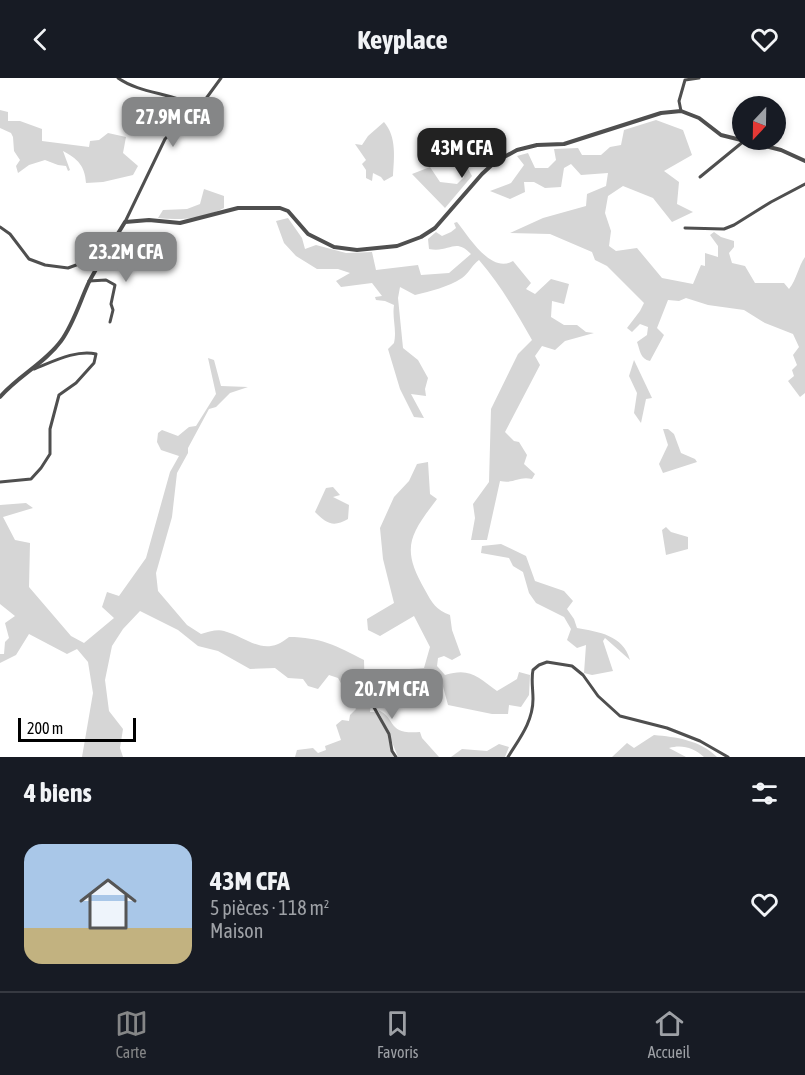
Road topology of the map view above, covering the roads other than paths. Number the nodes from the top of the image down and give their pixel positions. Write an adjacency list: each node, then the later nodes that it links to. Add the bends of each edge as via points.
1 (118, 78): 4 (street)
2 (221, 78): 4 (street)
3 (699, 78): 5 (street, via 685,80 679,101)
4 (198, 109): 12 (street, via 165,139)
5 (681, 111): 6 (street); 12 (street, via 661,113 564,144 516,151 482,174 431,231 397,246 357,250 328,245 308,234 280,208 238,208 180,223)
6 (732, 138)
7 (733, 150): 10 (street)
8 (781, 150): 9 (street)
9 (805, 161)
10 (700, 177)
11 (805, 184): 14 (street, via 724,229)
12 (125, 222): 15 (street)
13 (0, 227): 15 (street, via 29,259 45,265 68,268)
14 (685, 228)
15 (106, 254): 16 (street)
16 (89, 281): 17 (street, via 106,280 115,285); 18 (street, via 64,336)
17 (110, 322)
18 (29, 370): 19 (street); 20 (street, via 67,357 96,354 94,363 76,383 59,395 50,429 50,454 41,468 31,479)
19 (0, 397)
20 (0, 482)
21 (367, 695): 22 (street, via 389,734)
22 (396, 757)
23 (508, 757): 24 (street, via 531,716 534,669 547,662 578,670 620,716 675,731)
24 (728, 757)

